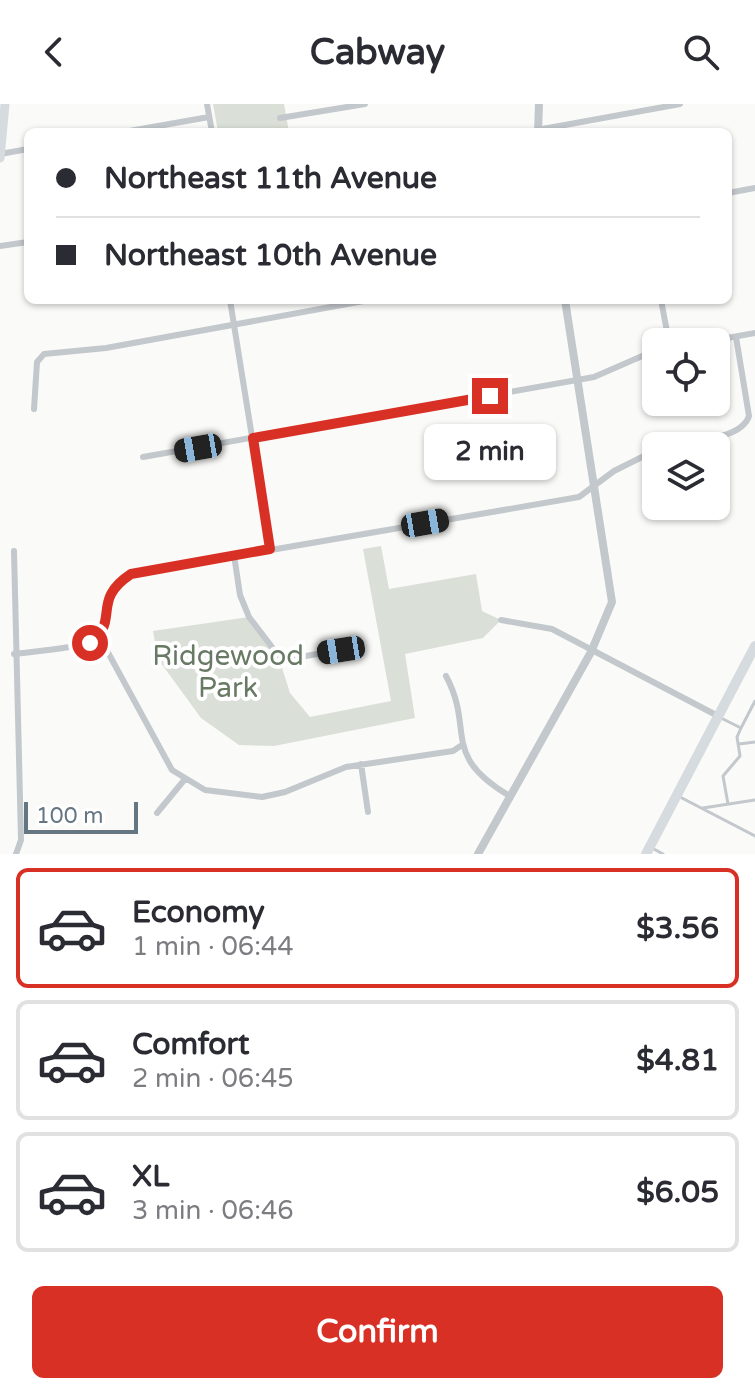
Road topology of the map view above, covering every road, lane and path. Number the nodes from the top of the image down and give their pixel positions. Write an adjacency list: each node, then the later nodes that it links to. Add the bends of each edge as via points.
1 (5, 104): 13 (main road)
2 (207, 104): 6 (street)
3 (365, 104): 7 (street)
4 (539, 104): 10 (street)
5 (680, 104): 11 (street)
6 (209, 117): 8 (street); 9 (street)
7 (280, 118)
8 (147, 128)
9 (211, 128)
10 (537, 128)
11 (553, 128)
12 (24, 150): 13 (street)
13 (0, 156)
14 (755, 188): 15 (street)
15 (732, 192)
16 (24, 243): 17 (street)
17 (0, 246)
18 (231, 304): 22 (street)
19 (346, 304): 22 (street)
20 (566, 304): 28 (street)
21 (662, 304): 23 (street)
22 (234, 324): 29 (street, via 44,354 37,362); 31 (street)
23 (666, 328)
24 (755, 333): 25 (street)
25 (736, 337): 26 (street); 30 (street, via 749,416 746,425)
26 (730, 338)
27 (642, 356): 28 (street)
28 (578, 380): 31 (street); 34 (street)
29 (34, 409)
30 (730, 433)
31 (253, 438): 32 (street); 35 (street)
32 (143, 457)
33 (642, 457): 34 (street)
34 (595, 486): 35 (street, via 579,497); 42 (street, via 612,602)
35 (270, 549): 37 (street)
36 (14, 551): 43 (street)
37 (234, 555): 39 (street, via 131,574 108,595 105,628); 41 (street, via 249,617 278,655 288,659)
38 (501, 620): 42 (street, via 552,629)
39 (99, 636): 43 (street, via 90,643); 52 (street, via 167,762)
40 (755, 646): 46 (main road)
41 (341, 650)
42 (591, 652): 46 (street); 53 (street)
43 (14, 654): 62 (street, via 21,840)
44 (446, 676): 50 (street)
45 (755, 701): 47 (lane)
46 (718, 716): 47 (lane); 54 (main road)
47 (741, 728): 49 (lane)
48 (755, 742): 49 (lane)
49 (738, 744): 56 (lane, via 738,760 723,776)
50 (462, 745): 51 (street, via 453,751); 53 (street, via 482,780)
51 (361, 764): 52 (street, via 262,797 205,790); 58 (street)
52 (185, 779): 59 (street)
53 (508, 795): 63 (street)
54 (678, 795): 57 (lane); 61 (main road)
55 (755, 800): 56 (lane)
56 (728, 804): 57 (lane)
57 (702, 808): 60 (lane)
58 (368, 812)
59 (157, 813)
60 (755, 836)
61 (648, 850): 64 (lane)
62 (16, 854)
63 (478, 854)
64 (663, 854)

